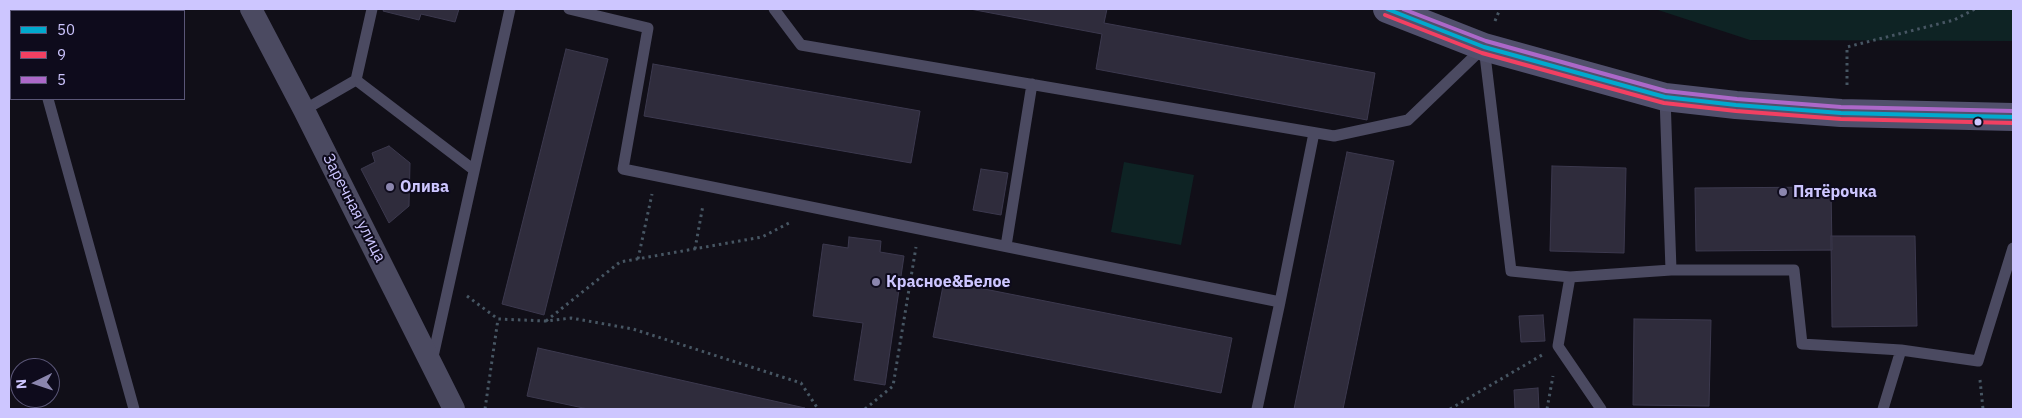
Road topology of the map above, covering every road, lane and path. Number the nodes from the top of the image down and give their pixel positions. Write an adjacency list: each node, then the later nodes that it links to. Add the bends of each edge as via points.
1 (250, 9): 14 (street, Заречная улица)
2 (372, 9): 9 (lane)
3 (510, 9): 17 (lane)
4 (569, 9): 18 (lane, via 648,28 623,169)
5 (774, 9): 10 (lane, via 801,45)
6 (1387, 9): 8 (main road)
7 (1975, 9): 11 (path, via 1954,20 1847,47)
8 (1484, 47): 12 (main road); 16 (lane, via 1408,120 1334,136); 27 (lane, via 1511,271)
9 (356, 80): 14 (lane); 17 (lane)
10 (1032, 84): 16 (lane); 22 (lane)
11 (1847, 85)
12 (1665, 97): 15 (main road, via 1841,113); 26 (lane)
13 (48, 100): 36 (lane)
14 (304, 110): 35 (street, Заречная улица)
15 (2013, 117)
16 (1314, 132): 29 (lane)
17 (474, 170): 28 (lane)
18 (656, 175): 19 (lane); 25 (path)
19 (706, 186): 20 (lane); 24 (path)
20 (818, 208): 21 (lane); 24 (path, via 762,237)
21 (919, 229): 22 (lane); 40 (path, via 893,386)
22 (1006, 246): 29 (lane)
23 (2013, 248): 34 (lane)
24 (695, 249): 25 (path)
25 (638, 259): 31 (path, via 620,262)
26 (1671, 270): 27 (lane); 33 (lane, via 1794,270 1802,344)
27 (1570, 277): 32 (lane)
28 (450, 283): 30 (path); 35 (lane)
29 (1280, 302): 41 (lane)
30 (498, 319): 31 (path); 38 (path)
31 (546, 321): 39 (path, via 571,318 633,330 792,380 801,383)
32 (1558, 346): 42 (path); 43 (lane)
33 (1901, 350): 34 (lane); 44 (lane)
34 (1978, 361): 45 (path)
35 (432, 362): 37 (street, Заречная улица)
36 (134, 409)
37 (454, 409)
38 (485, 409)
39 (818, 409)
40 (865, 409)
41 (1257, 409)
42 (1450, 409)
43 (1601, 409)
44 (1884, 409)
45 (1984, 409)

